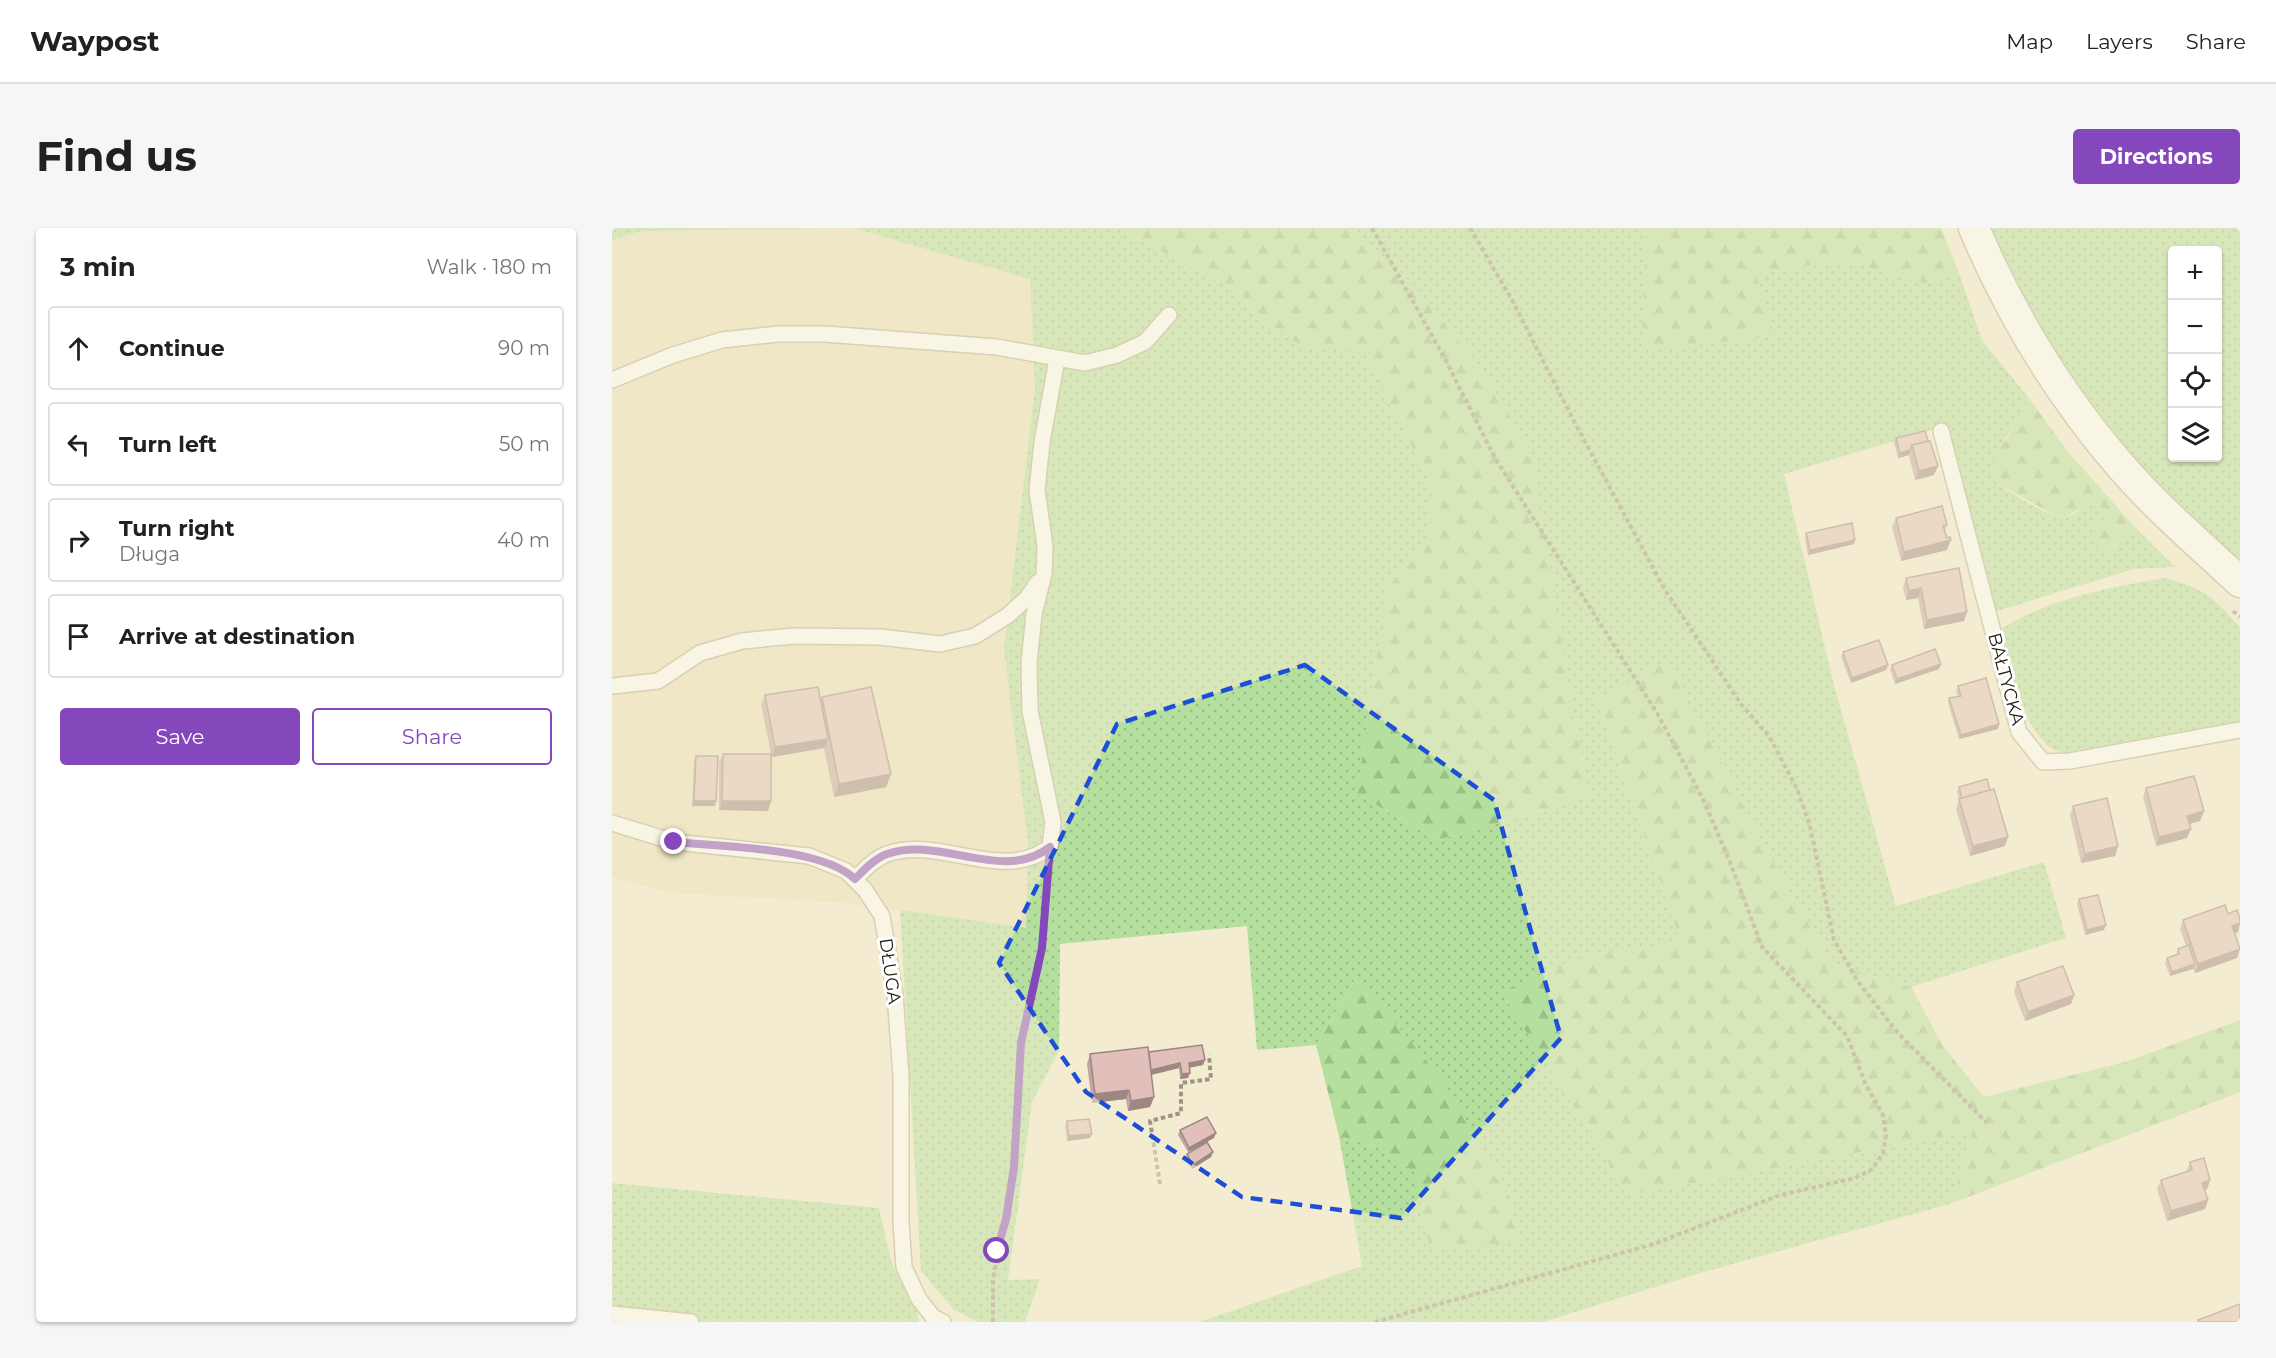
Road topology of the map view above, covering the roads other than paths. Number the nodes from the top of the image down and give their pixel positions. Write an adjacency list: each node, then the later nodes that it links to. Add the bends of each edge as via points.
1 (1974, 228): 7 (street, via 2017,318 2061,389 2119,464)
2 (1169, 315): 3 (lane, via 1145,342 1117,355 1085,363)
3 (1057, 359): 4 (lane, via 997,347 778,334 722,340); 6 (lane, via 1037,490 1045,546)
4 (612, 380)
5 (1941, 430): 9 (lane, BAŁTYCKA, via 2019,732 2043,762 2070,761)
6 (1044, 574): 8 (lane, via 1027,598 1007,616 975,636 940,644 794,636 742,641 700,652 658,681); 11 (lane, via 1034,614 1030,711 1053,822 1050,847 1037,857 1014,862 919,850 888,854 868,865)
7 (2240, 582)
8 (612, 686)
9 (2240, 730)
10 (612, 823): 11 (lane, DŁUGA, via 674,842 810,856 846,871)
11 (855, 879): 13 (lane, DŁUGA, via 882,916 895,994 901,1077 904,1267)
12 (612, 1314): 14 (lane)
13 (932, 1320)
14 (691, 1322)

